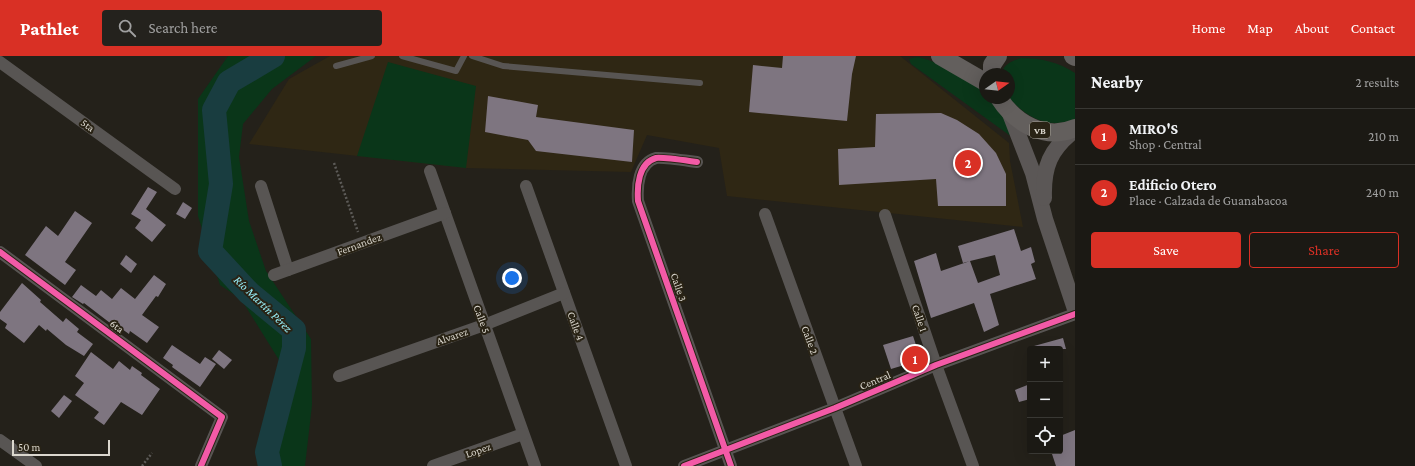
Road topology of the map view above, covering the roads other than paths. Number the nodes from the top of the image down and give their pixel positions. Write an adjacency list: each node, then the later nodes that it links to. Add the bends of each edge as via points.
1 (372, 56): 8 (lane)
2 (402, 56): 3 (lane, via 456,71)
3 (464, 56)
4 (472, 56): 11 (lane, via 503,66)
5 (940, 56): 10 (main road)
6 (998, 56): 9 (main road)
7 (0, 62): 18 (street, 5ta)
8 (336, 66)
9 (992, 68)
10 (979, 79)
11 (700, 83)
12 (1004, 105): 13 (main road, VB, via 1018,120 1036,130 1057,133); 22 (main road, via 1033,173)
13 (1075, 129): 22 (main road, via 1049,159 1045,180)
14 (697, 162): 35 (street, Calle 3, via 656,158 649,162 640,174 638,201)
15 (430, 171): 19 (street, Calle 5)
16 (261, 186): 24 (street)
17 (526, 186): 26 (street, Calle 4)
18 (175, 189)
19 (444, 213): 24 (street, Fernandez); 29 (street, Calle 5)
20 (765, 214): 32 (street, Calle 2)
21 (885, 215): 30 (street, Calle 1)
22 (1045, 219): 27 (main road)
23 (0, 252): 37 (street, 6ta, via 222,417)
24 (288, 270): 25 (street, Fernandez)
25 (274, 275)
26 (564, 294): 29 (street, Alvarez); 40 (street, Calle 4)
27 (1075, 309)
28 (1075, 314): 30 (street, Central)
29 (484, 325): 31 (street, Alvarez); 33 (street, Calle 5)
30 (936, 365): 32 (street, Central); 44 (street, Calle 1)
31 (339, 376)
32 (835, 408): 35 (street, Central); 43 (street, Calle 2)
33 (523, 434): 38 (street, Lopez); 39 (street, Calle 5)
34 (0, 440): 36 (street)
35 (725, 450): 41 (street, Central); 42 (street, Calle 3)
36 (36, 466)
37 (201, 466)
38 (433, 466)
39 (535, 466)
40 (626, 466)
41 (684, 466)
42 (731, 466)
43 (856, 466)
44 (973, 466)

